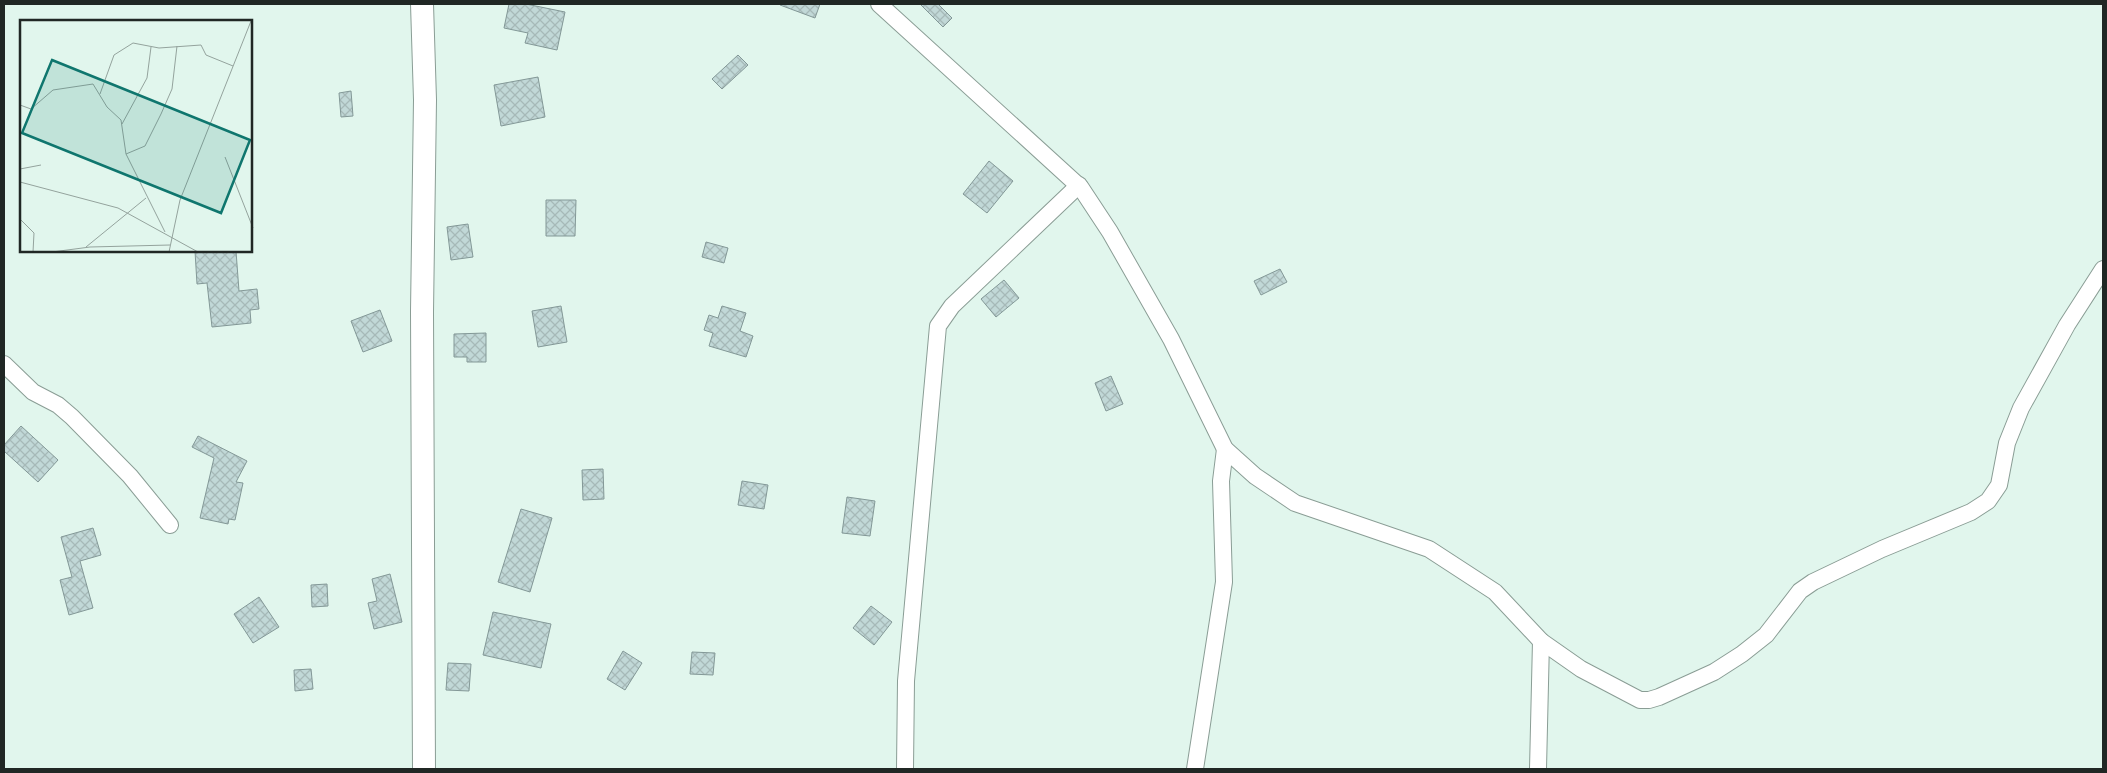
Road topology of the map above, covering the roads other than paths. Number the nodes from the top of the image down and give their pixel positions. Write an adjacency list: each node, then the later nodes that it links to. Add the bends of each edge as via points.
1 (422, 4): 9 (street, via 425,100 422,312)
2 (879, 4): 3 (street)
3 (1079, 185): 6 (street, via 1096,207 1171,339); 10 (street, via 952,306 938,326 906,681)
4 (2103, 269): 8 (street, via 2067,325 2021,408 2007,443 1999,486 1988,502 1813,582 1800,590 1766,635 1742,654 1714,672 1654,699 1640,700 1581,669)
5 (4, 364): 7 (street, via 33,392 58,405 72,417 130,476)
6 (1226, 449): 8 (street, via 1255,476 1295,503 1429,549 1495,592); 11 (street, via 1221,480 1224,582)
7 (170, 525)
8 (1541, 641): 12 (street)
9 (424, 769)
10 (905, 769)
11 (1195, 769)
12 (1538, 769)

